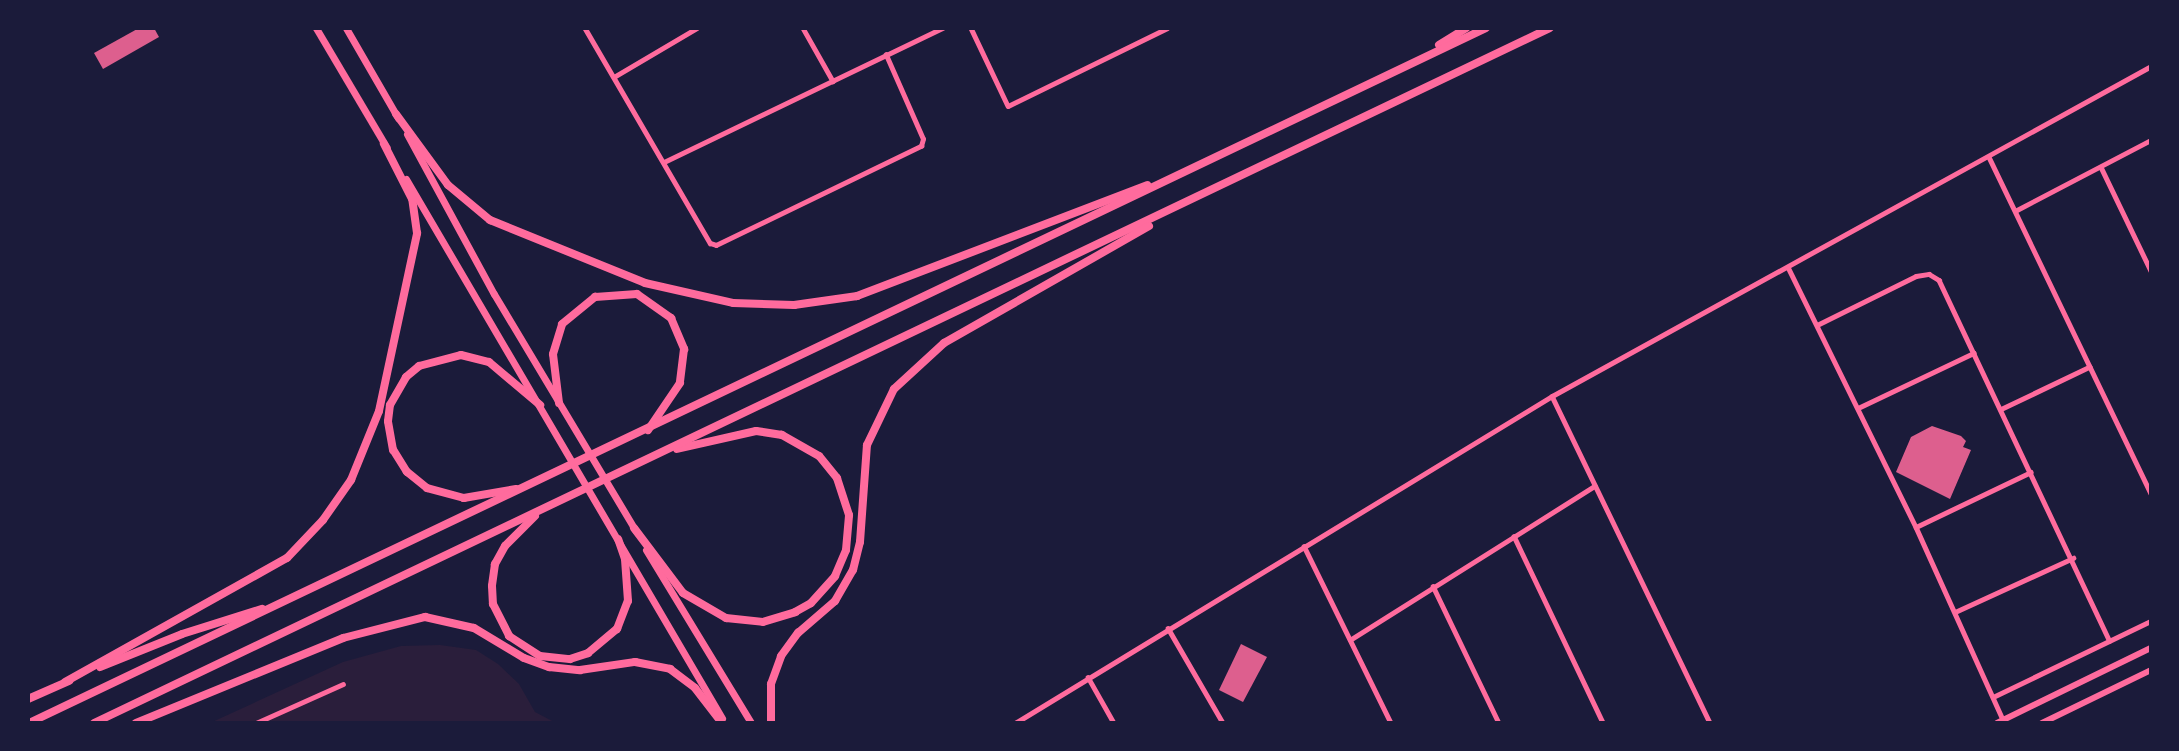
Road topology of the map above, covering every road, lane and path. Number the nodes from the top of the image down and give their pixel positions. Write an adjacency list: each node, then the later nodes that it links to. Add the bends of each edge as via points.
1 (316, 28): 19 (highway)
2 (346, 28): 17 (highway)
3 (585, 28): 15 (street)
4 (697, 28): 15 (street)
5 (803, 28): 16 (street)
6 (942, 28): 12 (street)
7 (971, 28): 8 (street, via 1007,106)
8 (1167, 28)
9 (1466, 28): 13 (highway)
10 (1486, 28): 13 (highway)
11 (1553, 28): 24 (highway)
12 (886, 55): 16 (street); 21 (street, via 923,139 916,150 716,245 710,243)
13 (1410, 64): 22 (highway)
14 (2151, 66): 20 (street)
15 (614, 77): 21 (street)
16 (833, 80): 21 (street)
17 (396, 114): 22 (highway, via 447,185 490,220 668,291 756,305 857,296); 32 (highway)
18 (2151, 140): 23 (street)
19 (384, 144): 33 (highway); 59 (highway, via 412,199 417,233 379,411 351,481 287,558)
20 (1989, 157): 25 (street); 26 (street)
21 (664, 162)
22 (1203, 164): 36 (highway)
23 (2101, 167): 25 (street); 27 (street)
24 (1212, 191): 37 (highway); 70 (highway, via 944,343 905,375 883,407 867,445 860,542 853,570 835,601 798,633 781,656 771,684)
25 (2015, 211): 30 (street)
26 (1788, 267): 28 (street); 31 (street)
27 (2151, 271)
28 (1818, 325): 29 (street, via 1916,276 1929,274 1939,281); 34 (street)
29 (1974, 354): 34 (street); 35 (street)
30 (2089, 367): 35 (street); 41 (street)
31 (1552, 396): 40 (street); 47 (street)
32 (559, 403): 36 (highway, via 553,354 562,324 595,297 637,294 671,318 684,349 680,383); 44 (highway)
33 (540, 405): 39 (highway, via 489,362 446,356 407,377 393,397 387,421 399,461 427,488 464,498); 46 (highway)
34 (1858, 408): 43 (street)
35 (2001, 409): 38 (street)
36 (645, 431): 39 (highway)
37 (656, 455): 42 (highway); 44 (highway, via 756,431 782,435 806,447 837,478 846,503 849,516 842,564 825,589 795,612 763,622 743,622 708,611 683,593)
38 (2031, 471): 43 (street); 48 (street)
39 (530, 486): 50 (highway)
40 (1595, 486): 45 (street); 77 (street)
41 (2151, 493)
42 (540, 511): 46 (highway, via 505,546 495,564 492,586 493,604 509,636 540,656 570,659 588,653 617,629 628,601); 65 (highway)
43 (1916, 527): 51 (street)
44 (634, 528): 69 (highway)
45 (1514, 536): 49 (street); 76 (street)
46 (618, 539): 68 (highway)
47 (1304, 546): 53 (street); 54 (street)
48 (2073, 558): 51 (street); 55 (street)
49 (1433, 586): 54 (street); 75 (street)
50 (289, 601): 59 (highway, via 191,631); 64 (highway)
51 (1955, 612): 61 (street)
52 (2151, 621): 55 (street)
53 (1168, 628): 58 (street); 73 (street)
54 (1350, 640): 74 (street)
55 (2110, 641): 61 (street)
56 (2151, 648): 63 (main road)
57 (2151, 670): 78 (main road)
58 (1088, 677): 71 (street); 72 (street)
59 (65, 682): 62 (highway)
60 (343, 684): 67 (street)
61 (1993, 696): 63 (street)
62 (28, 699)
63 (2000, 722)
64 (29, 723)
65 (94, 723)
66 (136, 723): 68 (highway, via 343,638 425,617 474,628 524,658 549,667 580,670 635,662 670,669 695,688)
67 (256, 723)
68 (724, 723)
69 (751, 723)
70 (771, 723)
71 (1015, 723)
72 (1114, 723)
73 (1223, 723)
74 (1391, 723)
75 (1499, 723)
76 (1603, 723)
77 (1710, 723)
78 (2042, 723)

